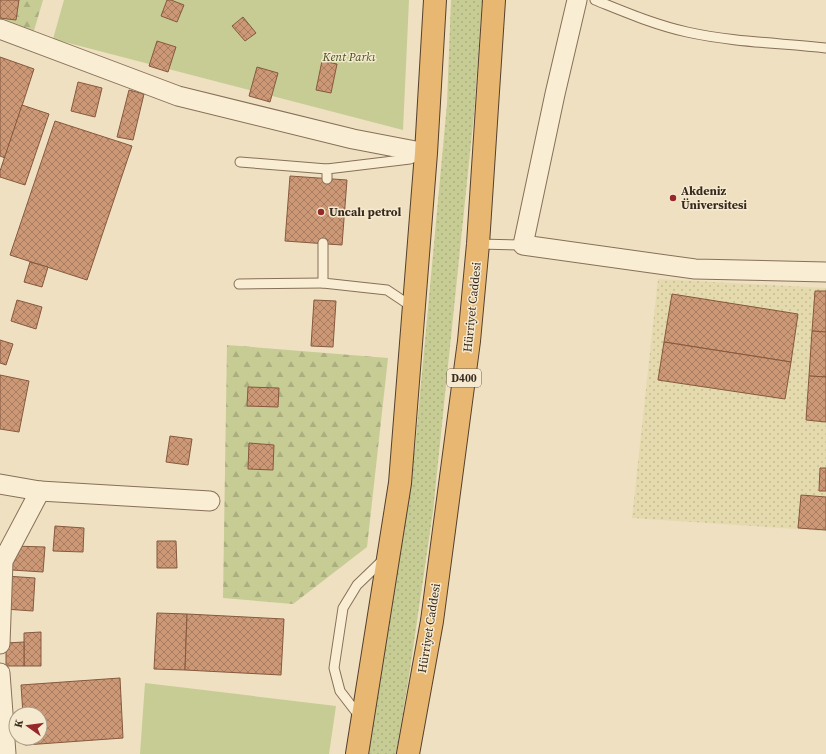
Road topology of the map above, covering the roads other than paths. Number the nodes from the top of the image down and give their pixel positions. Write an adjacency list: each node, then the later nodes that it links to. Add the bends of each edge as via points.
1 (435, 0): 7 (highway)
2 (494, 0): 12 (highway, Hürriyet Caddesi / D400)
3 (577, 0): 13 (street)
4 (595, 0): 6 (lane, via 642,19 686,32 736,40)
5 (0, 29): 7 (street, via 178,96 354,139)
6 (826, 48)
7 (426, 153): 9 (lane, via 410,158); 17 (highway)
8 (240, 162): 9 (lane)
9 (327, 169): 10 (lane)
10 (327, 179)
11 (324, 243): 15 (lane)
12 (478, 244): 13 (lane); 27 (highway, Hürriyet Caddesi / D400, via 469,341 432,621)
13 (523, 245): 14 (street, via 695,269)
14 (826, 272)
15 (322, 283): 16 (lane); 17 (lane, via 387,290)
16 (239, 284)
17 (414, 308): 21 (highway, via 400,483)
18 (0, 484): 19 (street)
19 (40, 492): 20 (street); 22 (street, via 3,560)
20 (210, 501)
21 (388, 556): 24 (highway); 24 (lane, via 357,585 344,608 334,668 340,691)
22 (0, 644)
23 (0, 672): 25 (street)
24 (362, 721): 26 (highway)
25 (6, 754)
26 (357, 754)
27 (408, 754)

